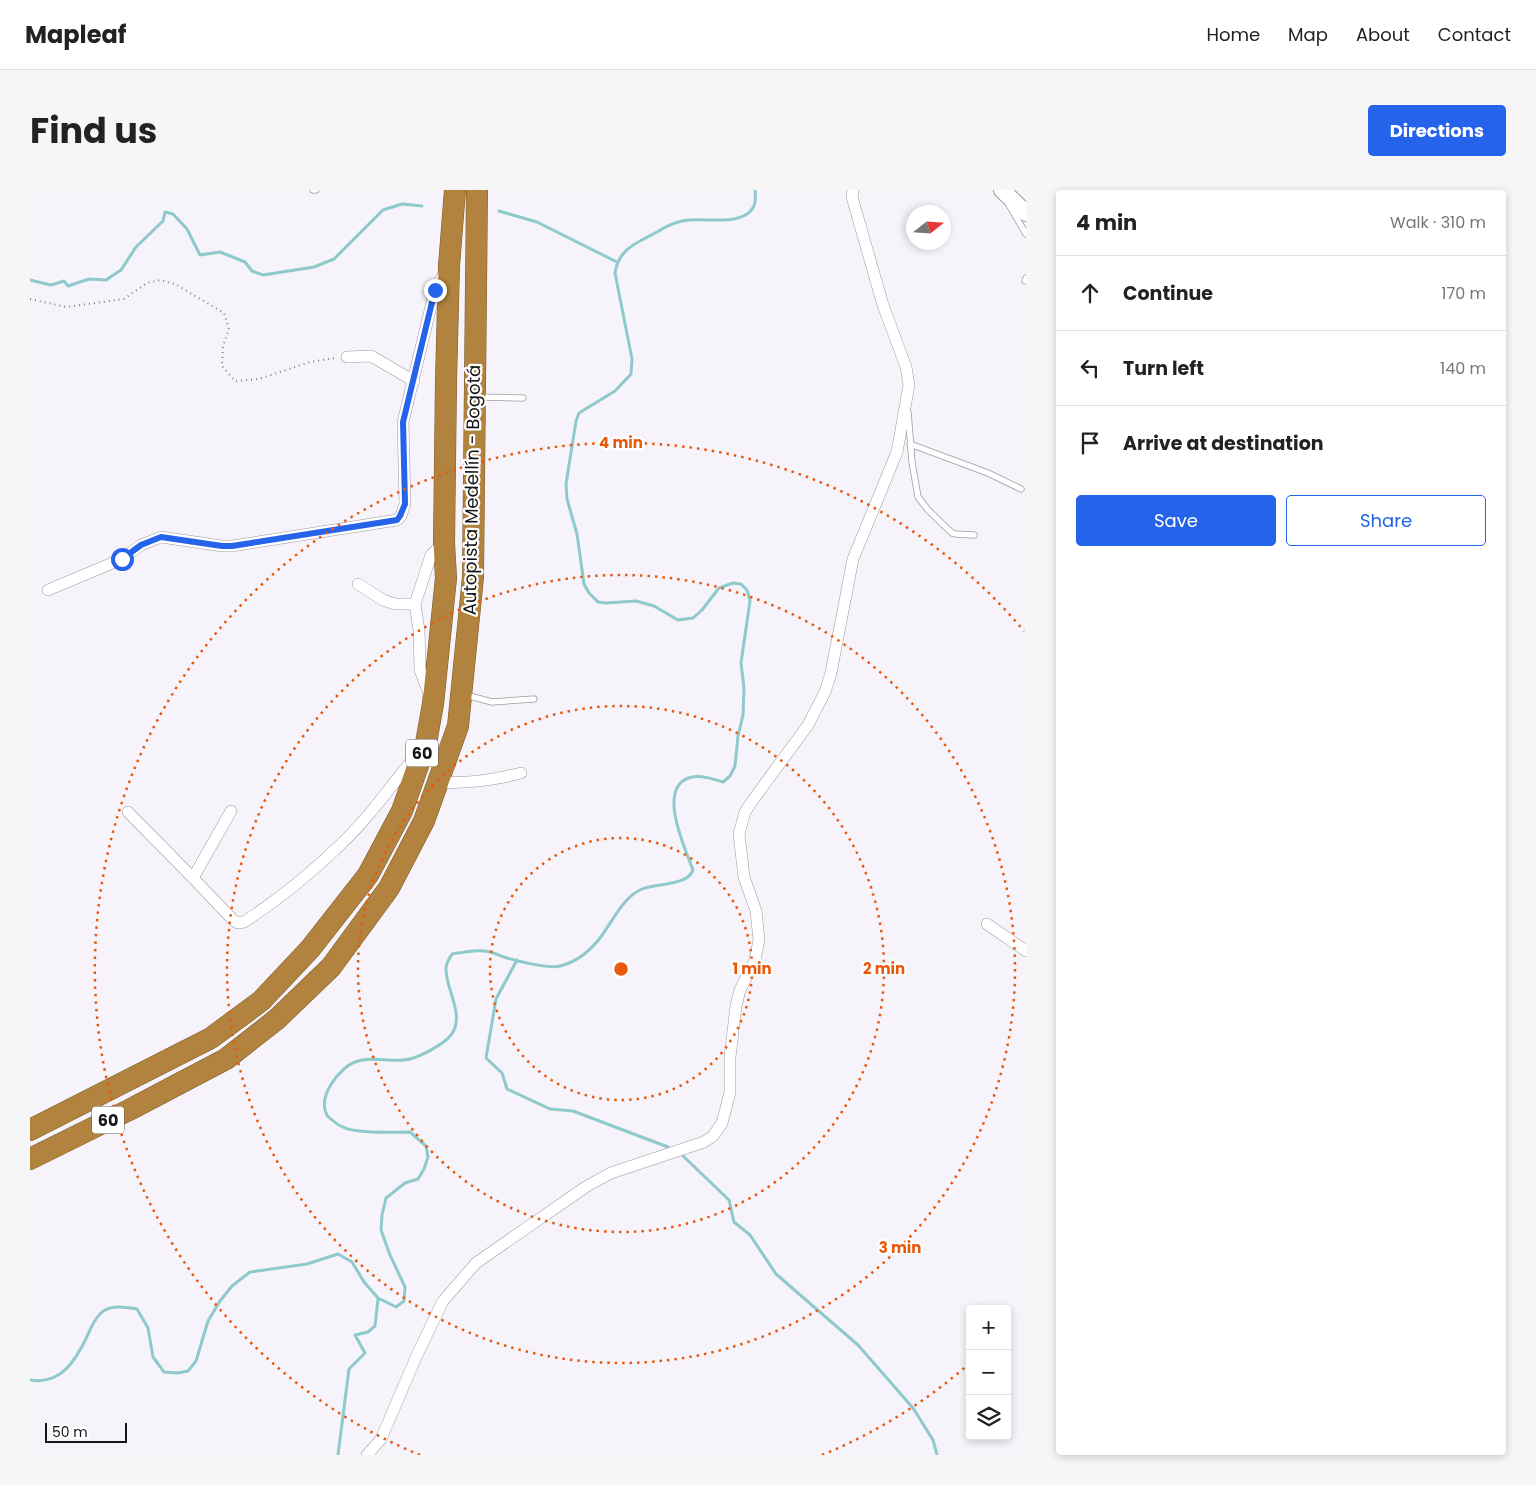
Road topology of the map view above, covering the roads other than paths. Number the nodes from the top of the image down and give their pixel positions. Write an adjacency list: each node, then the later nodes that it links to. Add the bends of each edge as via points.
1 (454, 190): 7 (highway, Autopista Medellín - Bogotá / 60)
2 (477, 190): 11 (highway, Autopista Medellín - Bogotá / 60)
3 (852, 190): 10 (street, via 883,306 906,367)
4 (1002, 190): 5 (main road); 6 (lane)
5 (1026, 213)
6 (1026, 234)
7 (449, 266): 9 (street, via 435,290); 16 (highway, Autopista Medellín - Bogotá / 60)
8 (347, 357): 9 (street, via 371,356)
9 (414, 381): 18 (street, via 403,422 405,504 397,520 232,546 161,537 141,545 122,559)
10 (907, 393): 13 (lane); 33 (street, via 897,452 853,559 825,692 808,725 745,812 740,834 744,878 756,911 758,940 754,960 736,1006 730,1092 722,1123 704,1142 612,1173 587,1186 476,1263 443,1301 381,1439)
11 (475, 397): 12 (lane); 20 (highway, Autopista Medellín - Bogotá / 60, via 473,577)
12 (523, 398)
13 (910, 444): 14 (lane); 15 (lane, via 918,497 952,532)
14 (1021, 489)
15 (974, 535)
16 (444, 542): 19 (street, via 432,555); 22 (highway, Autopista Medellín - Bogotá / 60, via 446,578)
17 (358, 584): 19 (street, via 394,604)
18 (48, 590)
19 (415, 604): 22 (street, via 420,670)
20 (461, 694): 21 (lane, via 492,702); 25 (highway, Autopista Medellín - Bogotá / 60, via 458,726)
21 (534, 699)
22 (434, 704): 23 (highway, Autopista Medellín - Bogotá / 60)
23 (426, 743): 28 (street, via 340,846 274,903 244,922 233,920); 31 (highway, Autopista Medellín - Bogotá / 60, via 402,811 368,875 310,948 261,1001 211,1038)
24 (520, 773): 25 (street, via 488,781)
25 (438, 782): 32 (highway, Autopista Medellín - Bogotá / 60, via 424,821 389,888 331,967 277,1019 226,1059)
26 (231, 811): 28 (street)
27 (128, 812): 28 (street)
28 (193, 878)
29 (986, 924): 30 (street)
30 (1026, 950)
31 (30, 1130)
32 (30, 1159)
33 (367, 1455)

